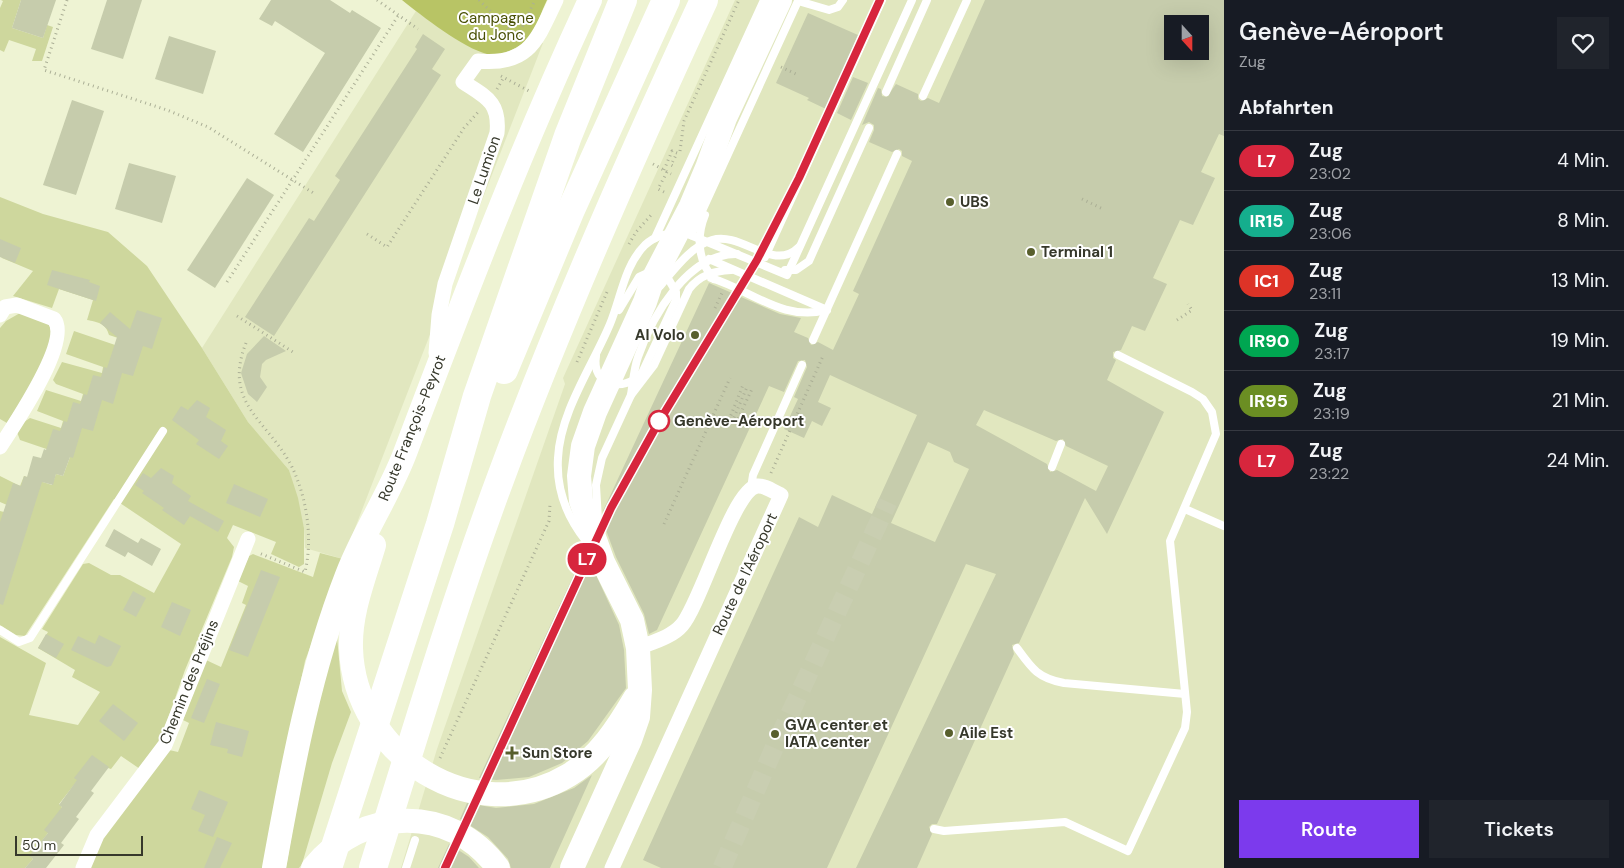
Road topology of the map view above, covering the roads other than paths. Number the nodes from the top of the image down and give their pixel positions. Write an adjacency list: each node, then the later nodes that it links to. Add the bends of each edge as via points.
1 (556, 0): 36 (street, Le Lumion, via 537,40 527,50 509,60 478,61 463,82 489,100 498,115 497,133 445,284)
2 (590, 0): 36 (main road, Route François-Peyrot, via 527,140)
3 (623, 0): 45 (highway, via 568,136 535,229 477,396)
4 (666, 0): 45 (highway, via 566,221)
5 (704, 0): 60 (highway, via 602,226 503,470 441,650)
6 (764, 0): 22 (lane)
7 (780, 0): 22 (main road, via 725,118 695,198)
8 (804, 0): 21 (lane, via 698,231)
9 (843, 0): 20 (lane, via 838,7 829,10 798,1)
10 (882, 0): 24 (lane)
11 (912, 0): 14 (lane); 24 (lane, via 787,275)
12 (927, 0): 15 (lane)
13 (967, 0): 16 (lane)
14 (873, 86)
15 (886, 92)
16 (923, 96)
17 (857, 122): 21 (lane, via 795,251 785,256 774,256 725,239)
18 (869, 128): 23 (lane, via 806,265 792,271 741,254 721,256)
19 (897, 154): 29 (lane)
20 (691, 235): 22 (lane, via 675,233); 24 (lane)
21 (700, 245): 23 (lane); 27 (lane)
22 (659, 246): 27 (lane); 28 (main road); 31 (lane, via 637,256 627,274)
23 (707, 262): 25 (lane); 26 (lane); 37 (lane, via 692,271 661,308 638,357)
24 (762, 263)
25 (731, 270): 26 (lane); 29 (lane)
26 (712, 276): 29 (lane, via 792,312 814,314); 37 (lane, via 695,282 689,289 654,365)
27 (664, 281): 28 (lane)
28 (645, 302): 48 (main road, via 582,446 579,465 581,500)
29 (827, 310): 32 (lane)
30 (0, 315): 40 (street, via 5,307 17,305 54,319 58,324 53,354)
31 (610, 324): 33 (lane); 33 (lane, via 639,277 656,272 671,281 676,292 674,305 638,377 625,385 607,382 596,366)
32 (813, 340)
33 (599, 348): 48 (lane, via 564,425 558,467 566,512)
34 (1118, 355): 44 (lane, via 1192,392 1203,399 1212,412 1214,444)
35 (802, 365): 43 (lane, via 753,475)
36 (434, 375): 42 (main road, Route François-Peyrot)
37 (631, 395): 48 (lane, via 608,442 597,477 596,505)
38 (163, 431): 49 (lane, via 30,638 19,642)
39 (1062, 444): 41 (lane)
40 (0, 447)
41 (1052, 467)
42 (394, 481): 52 (main road, via 355,606 352,660 357,682 376,725 408,761 453,786 482,794 527,792 578,769 603,745); 57 (main road, Route François-Peyrot, via 348,572 315,666)
43 (751, 488): 50 (street, via 728,527 686,620 670,634); 64 (street, Route de l'Aéroport, via 763,487 782,495)
44 (1185, 509): 46 (lane); 53 (lane, via 1170,549)
45 (440, 524): 59 (highway)
46 (1224, 526)
47 (246, 543): 56 (street, Chemin des Préjins, via 165,745 97,835)
48 (603, 562): 50 (main road, via 626,606)
49 (0, 630)
50 (638, 648): 52 (main road)
51 (1017, 648): 53 (lane, via 1037,674 1048,680)
52 (640, 690): 63 (main road, via 638,717 630,740)
53 (1185, 694): 54 (lane, via 1187,712 1184,728 1128,851 1065,822 944,831)
54 (934, 829)
55 (415, 840): 61 (lane)
56 (83, 868)
57 (274, 868)
58 (313, 868): 62 (main road, via 346,838 370,826 412,821 442,826 475,844)
59 (328, 868)
60 (373, 868)
61 (406, 868)
62 (498, 868)
63 (572, 868)
64 (612, 868)

